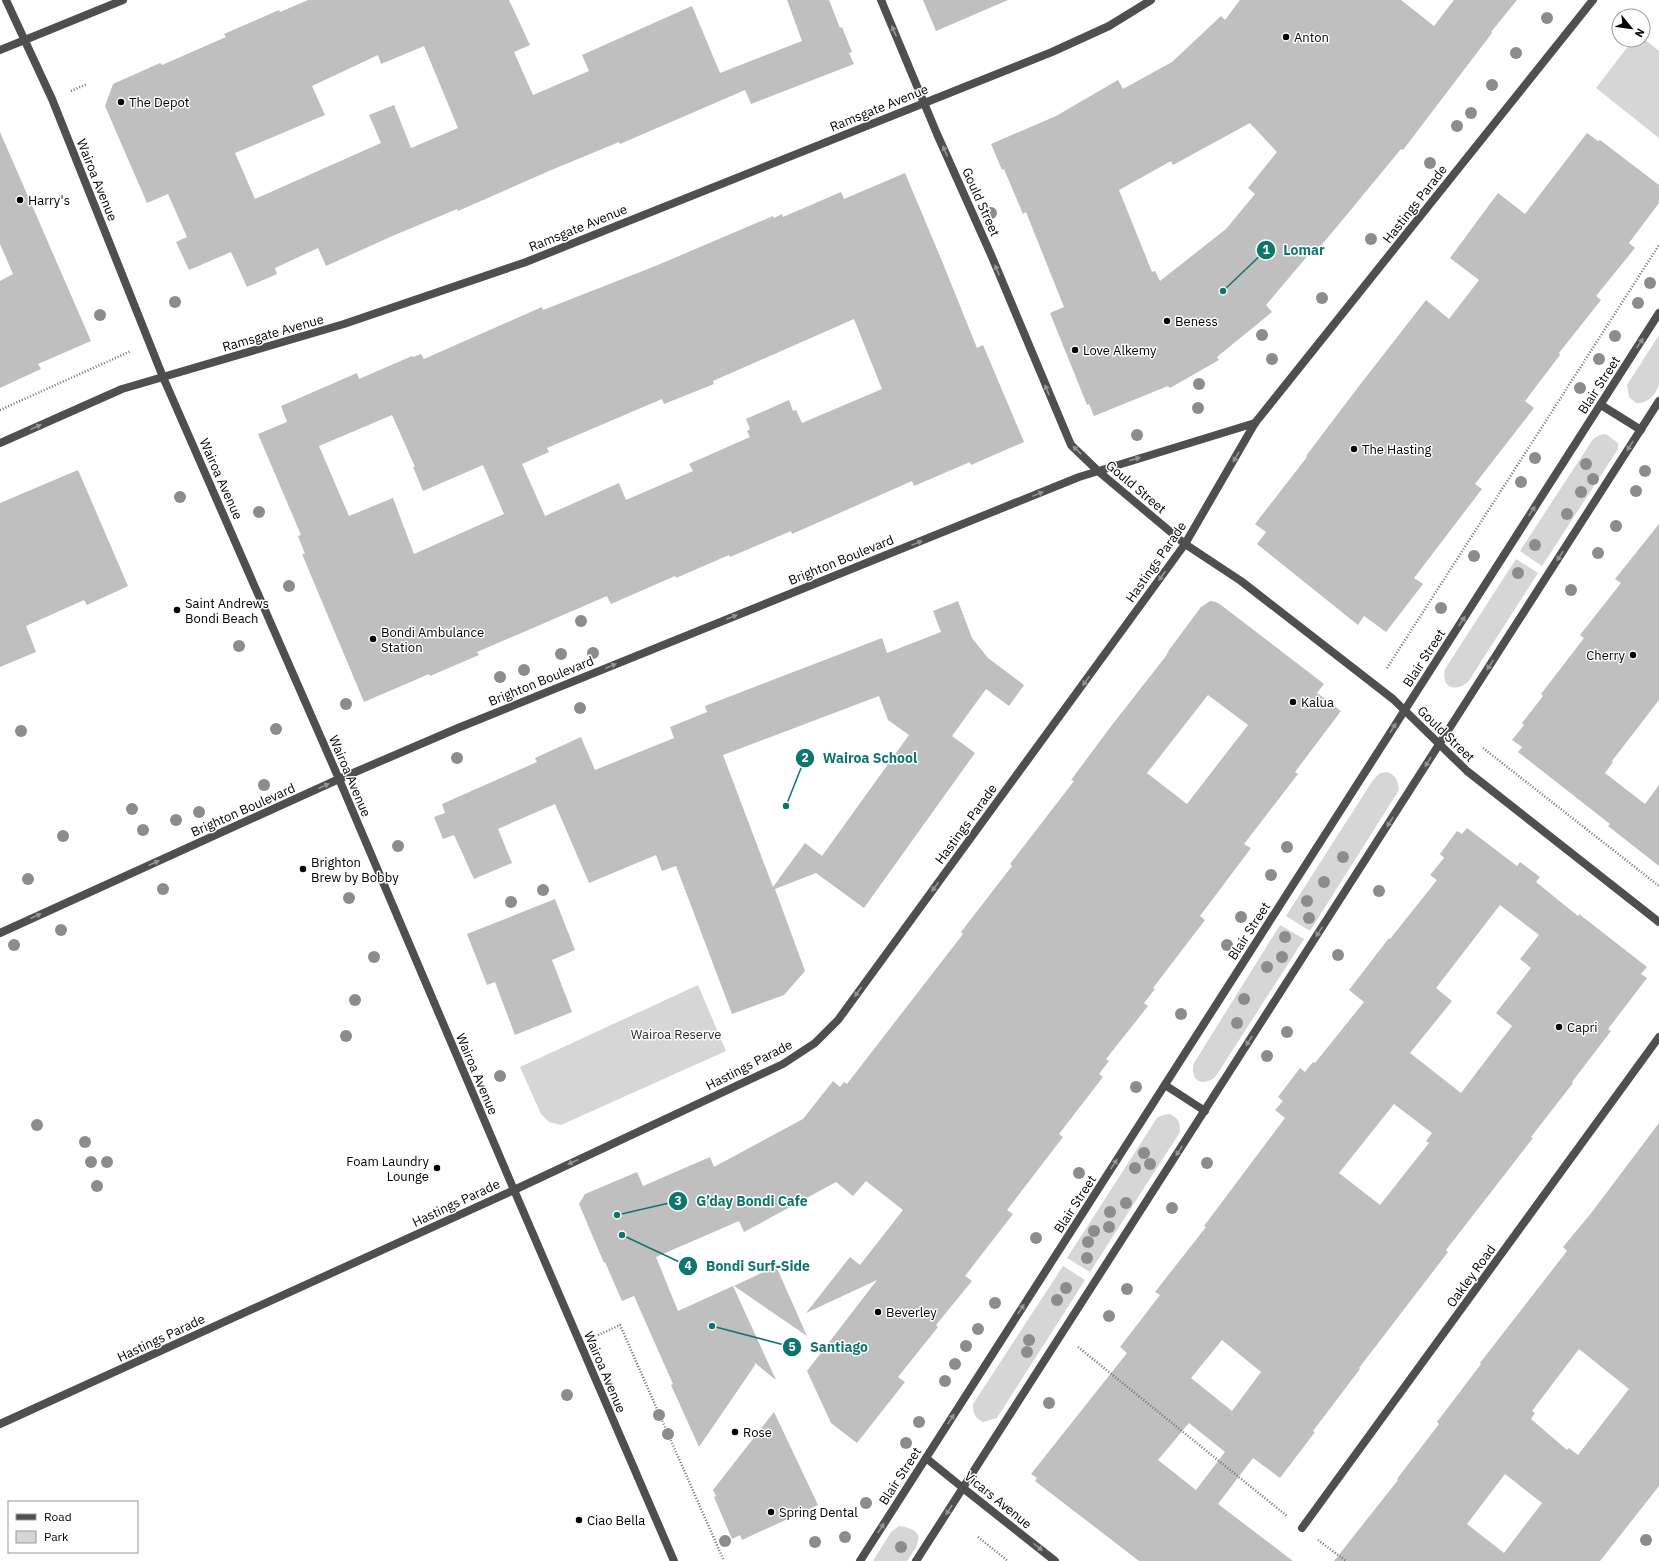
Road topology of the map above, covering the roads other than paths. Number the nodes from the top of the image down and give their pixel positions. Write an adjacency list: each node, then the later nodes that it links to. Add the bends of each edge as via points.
1 (6, 0): 6 (street, Wairoa Avenue)
2 (123, 0): 6 (street)
3 (881, 0): 8 (street, Gould Street, one-way to 3)
4 (1151, 0): 8 (street, Ramsgate Avenue, via 1109,26 1052,52)
5 (1592, 0): 13 (street, Hastings Parade)
6 (24, 41): 7 (street); 10 (street, Wairoa Avenue, via 52,99)
7 (0, 50)
8 (924, 103): 10 (street, Ramsgate Avenue, via 526,262 344,324); 16 (street, Gould Street, one-way to 8, via 1071,445)
9 (1659, 313): 12 (street, Blair Street, one-way to 9)
10 (163, 378): 15 (street, Ramsgate Avenue, one-way to 10, via 122,389); 20 (street, Wairoa Avenue)
11 (1659, 402): 14 (street)
12 (1600, 405): 14 (street); 18 (street, Blair Street, one-way to 12)
13 (1255, 423): 16 (street, one-way to 13); 17 (street, Hastings Parade, one-way to 17)
14 (1640, 430): 19 (street, one-way to 19)
15 (0, 443)
16 (1098, 471): 17 (street, Gould Street); 20 (street, Brighton Boulevard, one-way to 16, via 458,728)
17 (1185, 544): 18 (street, Gould Street, via 1241,581); 26 (street, Hastings Parade, one-way to 26, via 838,1020 815,1043 783,1064)
18 (1404, 710): 19 (street, Gould Street); 24 (street, Blair Street, one-way to 18)
19 (1439, 745): 21 (street, Gould Street, via 1467,771); 25 (street, one-way to 25)
20 (339, 779): 22 (street, Brighton Boulevard, one-way to 20); 26 (street, Wairoa Avenue)
21 (1659, 922)
22 (0, 932)
23 (1659, 1037): 30 (street, Oakley Road)
24 (1165, 1085): 25 (street); 28 (street, Blair Street, one-way to 24)
25 (1205, 1111): 29 (street, one-way to 29)
26 (514, 1190): 27 (street, Hastings Parade); 31 (street, Wairoa Avenue)
27 (0, 1424)
28 (926, 1458): 29 (street, Vicars Avenue); 32 (street, Blair Street, one-way to 28)
29 (963, 1488): 33 (street, one-way to 33); 34 (street, Vicars Avenue, one-way to 34)
30 (1302, 1528)
31 (674, 1561)
32 (860, 1561)
33 (916, 1561)
34 (1055, 1561)

